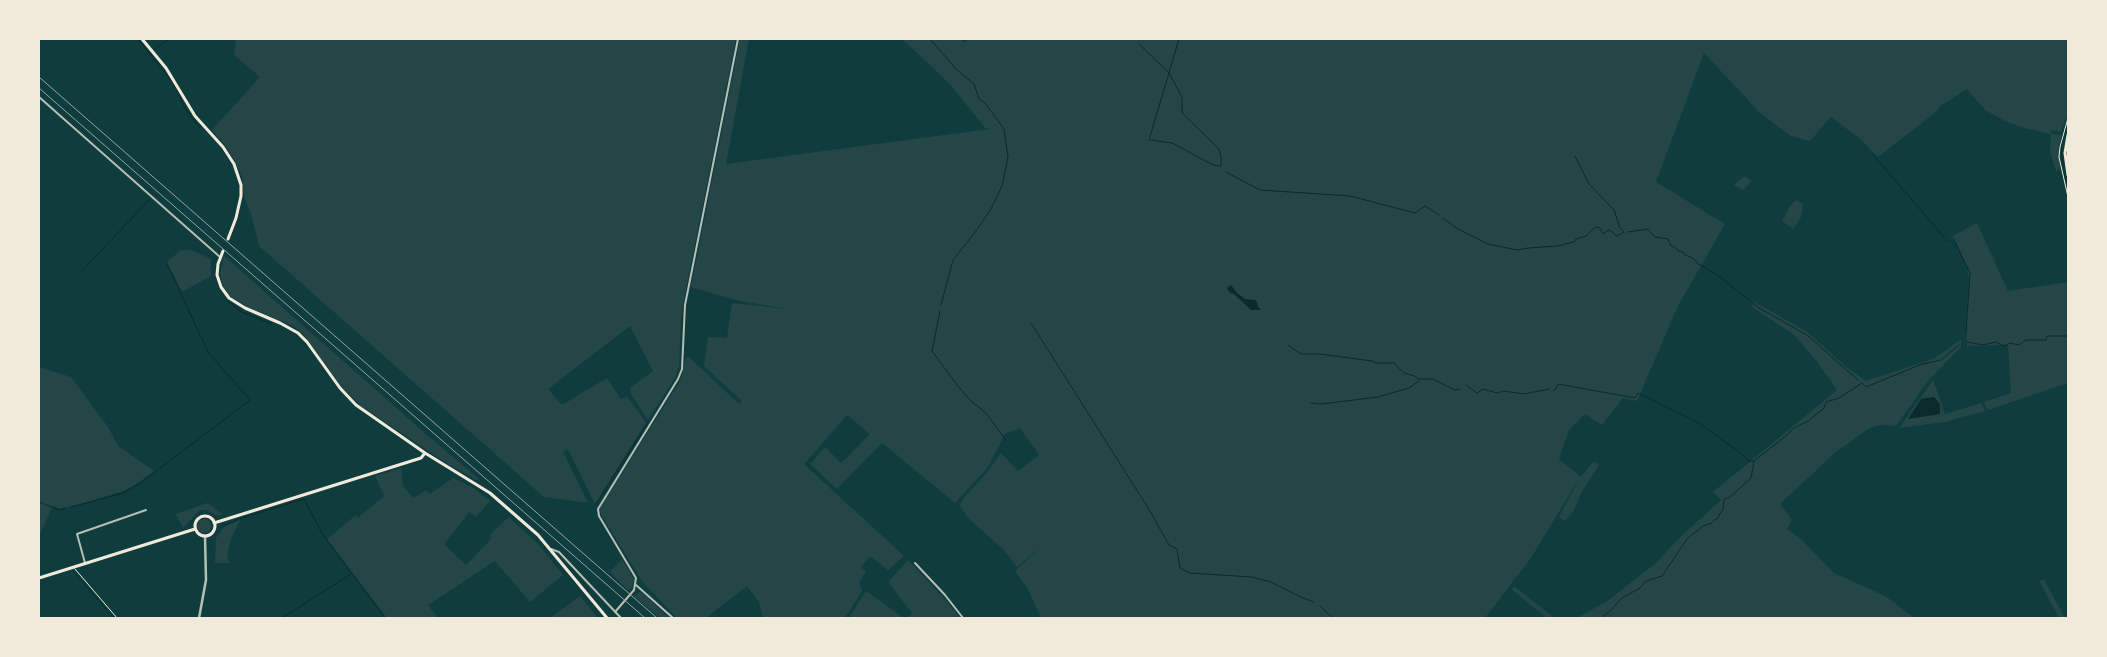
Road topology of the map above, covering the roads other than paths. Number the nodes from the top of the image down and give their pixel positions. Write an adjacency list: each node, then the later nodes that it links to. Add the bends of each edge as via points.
1 (142, 39): 6 (main road, via 171,75 195,116 234,164 241,196)
2 (738, 39): 18 (street, via 685,305 682,369 598,509 599,516 636,578)
3 (39, 97): 8 (street)
4 (2068, 135): 5 (main road, via 2065,153)
5 (2068, 175)
6 (228, 238)
7 (223, 251): 8 (main road)
8 (220, 257): 9 (main road, via 218,281 229,298 298,333 348,398)
9 (425, 453): 11 (main road, via 422,458); 14 (main road, via 481,486)
10 (146, 510): 15 (street, via 77,534)
11 (214, 523): 12 (main road, via 203,516); 13 (main road, via 213,532)
12 (195, 529): 13 (main road); 15 (main road)
13 (205, 536): 20 (street, via 206,580)
14 (550, 549): 19 (street, via 559,552); 21 (main road)
15 (86, 563): 17 (main road)
16 (915, 563): 24 (street)
17 (39, 578)
18 (636, 585): 19 (street); 23 (street)
19 (615, 612): 22 (street)
20 (198, 618)
21 (607, 618)
22 (621, 618)
23 (673, 618)
24 (963, 618)

